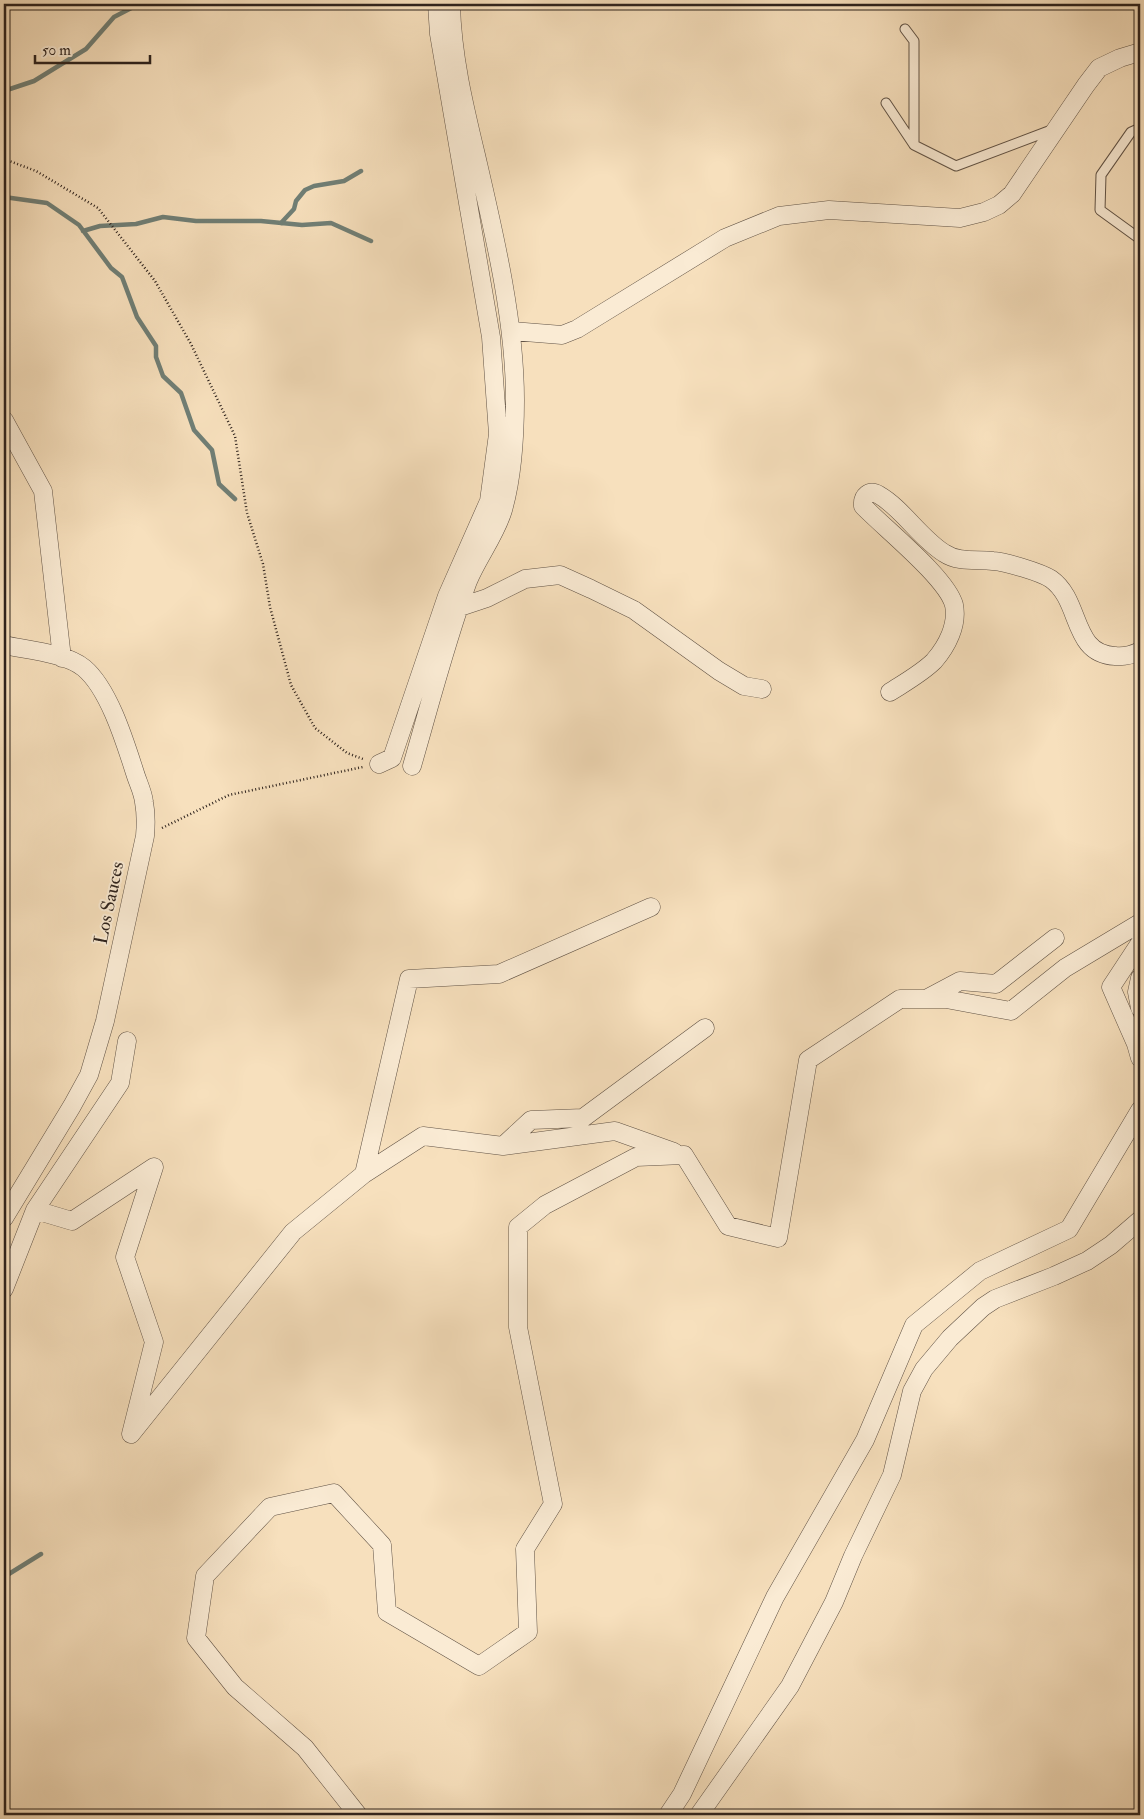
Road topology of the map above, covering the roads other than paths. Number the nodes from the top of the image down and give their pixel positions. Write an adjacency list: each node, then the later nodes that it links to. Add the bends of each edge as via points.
1 (437, 4): 18 (street, via 439,34 491,337 498,434 488,501 447,596 392,758)
2 (451, 4): 10 (street, via 458,78)
3 (905, 29): 8 (lane, via 914,41)
4 (1140, 52): 6 (street, via 1099,68)
5 (886, 103): 8 (lane)
6 (1057, 128): 8 (lane, via 956,166); 10 (street, via 1012,194 984,212 960,218 829,210 779,216 725,238 577,329 562,335)
7 (1140, 128): 9 (lane, via 1131,132 1101,174 1100,210)
8 (914, 146)
9 (1140, 239)
10 (512, 331): 12 (street, via 515,400 511,470 502,511 469,580)
11 (4, 420): 15 (street, via 43,490)
12 (460, 607): 16 (street, via 525,579 560,575 634,610 744,686); 19 (street)
13 (4, 646): 15 (street, Los Sauces)
14 (1140, 651): 17 (street, via 1118,656 1098,653 1083,638 1065,593 1050,579 994,561 959,560 945,554 879,495 869,493 862,500 863,506 938,579 953,602 955,612 944,649 932,663)
15 (62, 658): 35 (street, Los Sauces, via 83,667 109,703 144,802 145,836 105,1021 88,1075)
16 (762, 689)
17 (890, 692)
18 (379, 764)
19 (412, 766)
20 (651, 907): 33 (street, via 499,974 409,979)
21 (1140, 923): 25 (street, via 1065,968 1011,1011 946,999)
22 (1055, 938): 25 (street, via 996,984 960,981)
23 (1140, 943): 29 (street, via 1111,987)
24 (1140, 978): 26 (street, via 1137,992)
25 (926, 999): 32 (street, via 900,999 808,1060 778,1238 728,1226)
26 (1140, 1008)
27 (705, 1028): 31 (street, via 583,1118 531,1120)
28 (127, 1041): 34 (street, via 120,1083)
29 (1140, 1058)
30 (1140, 1110): 39 (street, via 1069,1228 980,1271 914,1325 865,1440 775,1597 682,1794)
31 (503, 1146): 32 (street, via 615,1131); 33 (street, via 423,1136)
32 (684, 1155): 38 (street, via 636,1157 545,1205 518,1227 518,1327 553,1504 525,1549 528,1632 479,1666 387,1612 382,1545 334,1493 270,1507 205,1576 196,1638 235,1687 305,1748)
33 (364, 1174): 34 (street, via 293,1232 130,1434 154,1342 125,1257 154,1167 72,1221)
34 (35, 1210): 37 (street)
35 (4, 1218)
36 (1140, 1220): 40 (street, via 1087,1261 982,1307 924,1369 912,1391 892,1474 852,1556 834,1602 790,1686)
37 (4, 1289)
38 (358, 1815)
39 (668, 1815)
40 (699, 1815)

